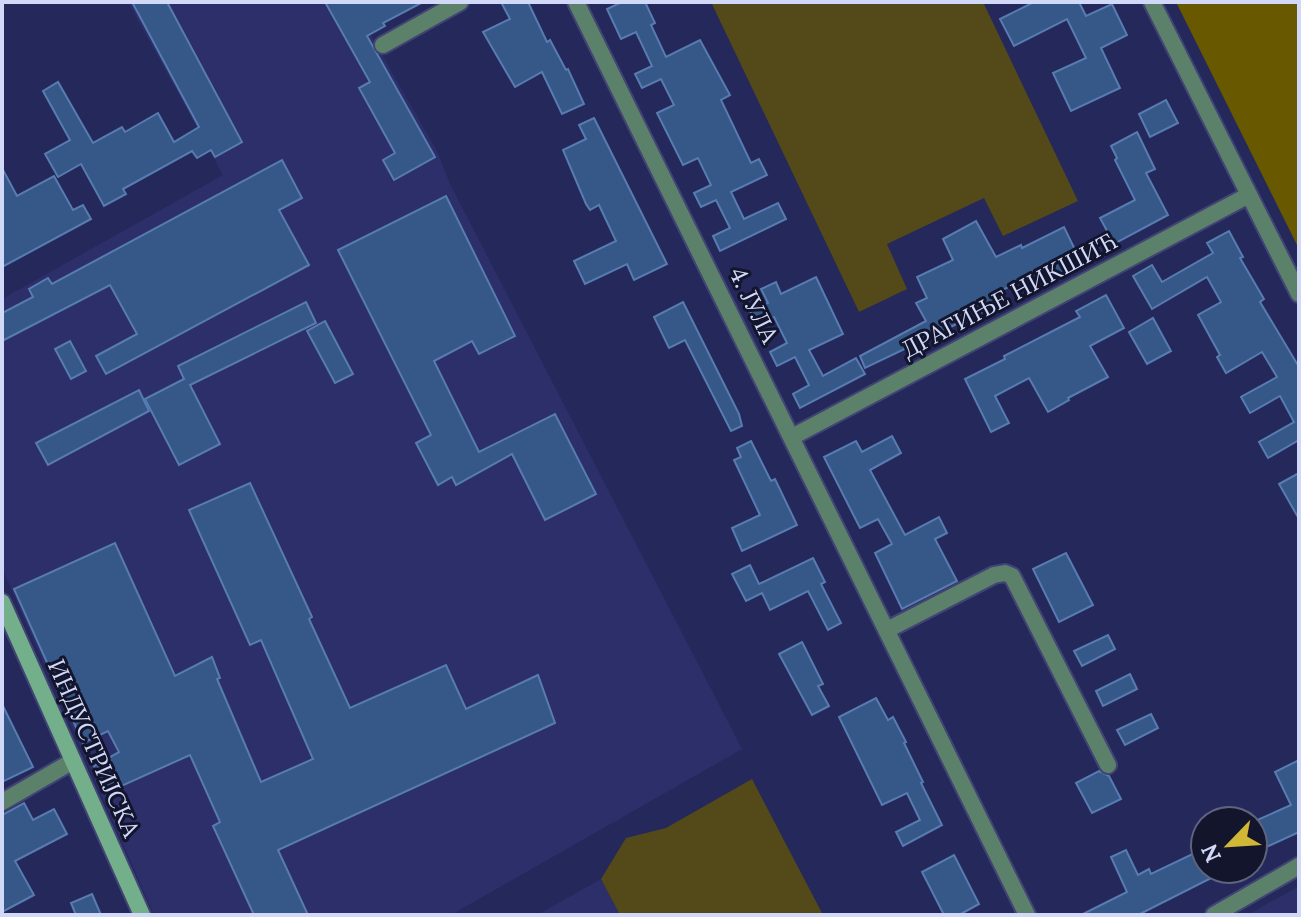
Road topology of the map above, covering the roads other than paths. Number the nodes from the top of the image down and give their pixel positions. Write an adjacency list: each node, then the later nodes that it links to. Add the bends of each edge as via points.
1 (460, 2): 4 (street)
2 (576, 2): 7 (street, 4. ЈУЛА)
3 (1152, 2): 5 (street)
4 (383, 45)
5 (1249, 195): 6 (street); 7 (street, ДРАГИЊЕ НИКШИЋ)
6 (1299, 294)
7 (792, 437): 9 (street, 4. ЈУЛА)
8 (2, 602): 10 (main road, ИНДУСТРИЈСКА)
9 (887, 630): 11 (street, via 994,575 1012,576); 15 (street, 4. ЈУЛА)
10 (73, 761): 12 (street); 14 (main road, ИНДУСТРИЈСКА)
11 (1108, 765)
12 (2, 802)
13 (1299, 866): 16 (street)
14 (142, 915)
15 (1027, 915)
16 (1214, 915)

